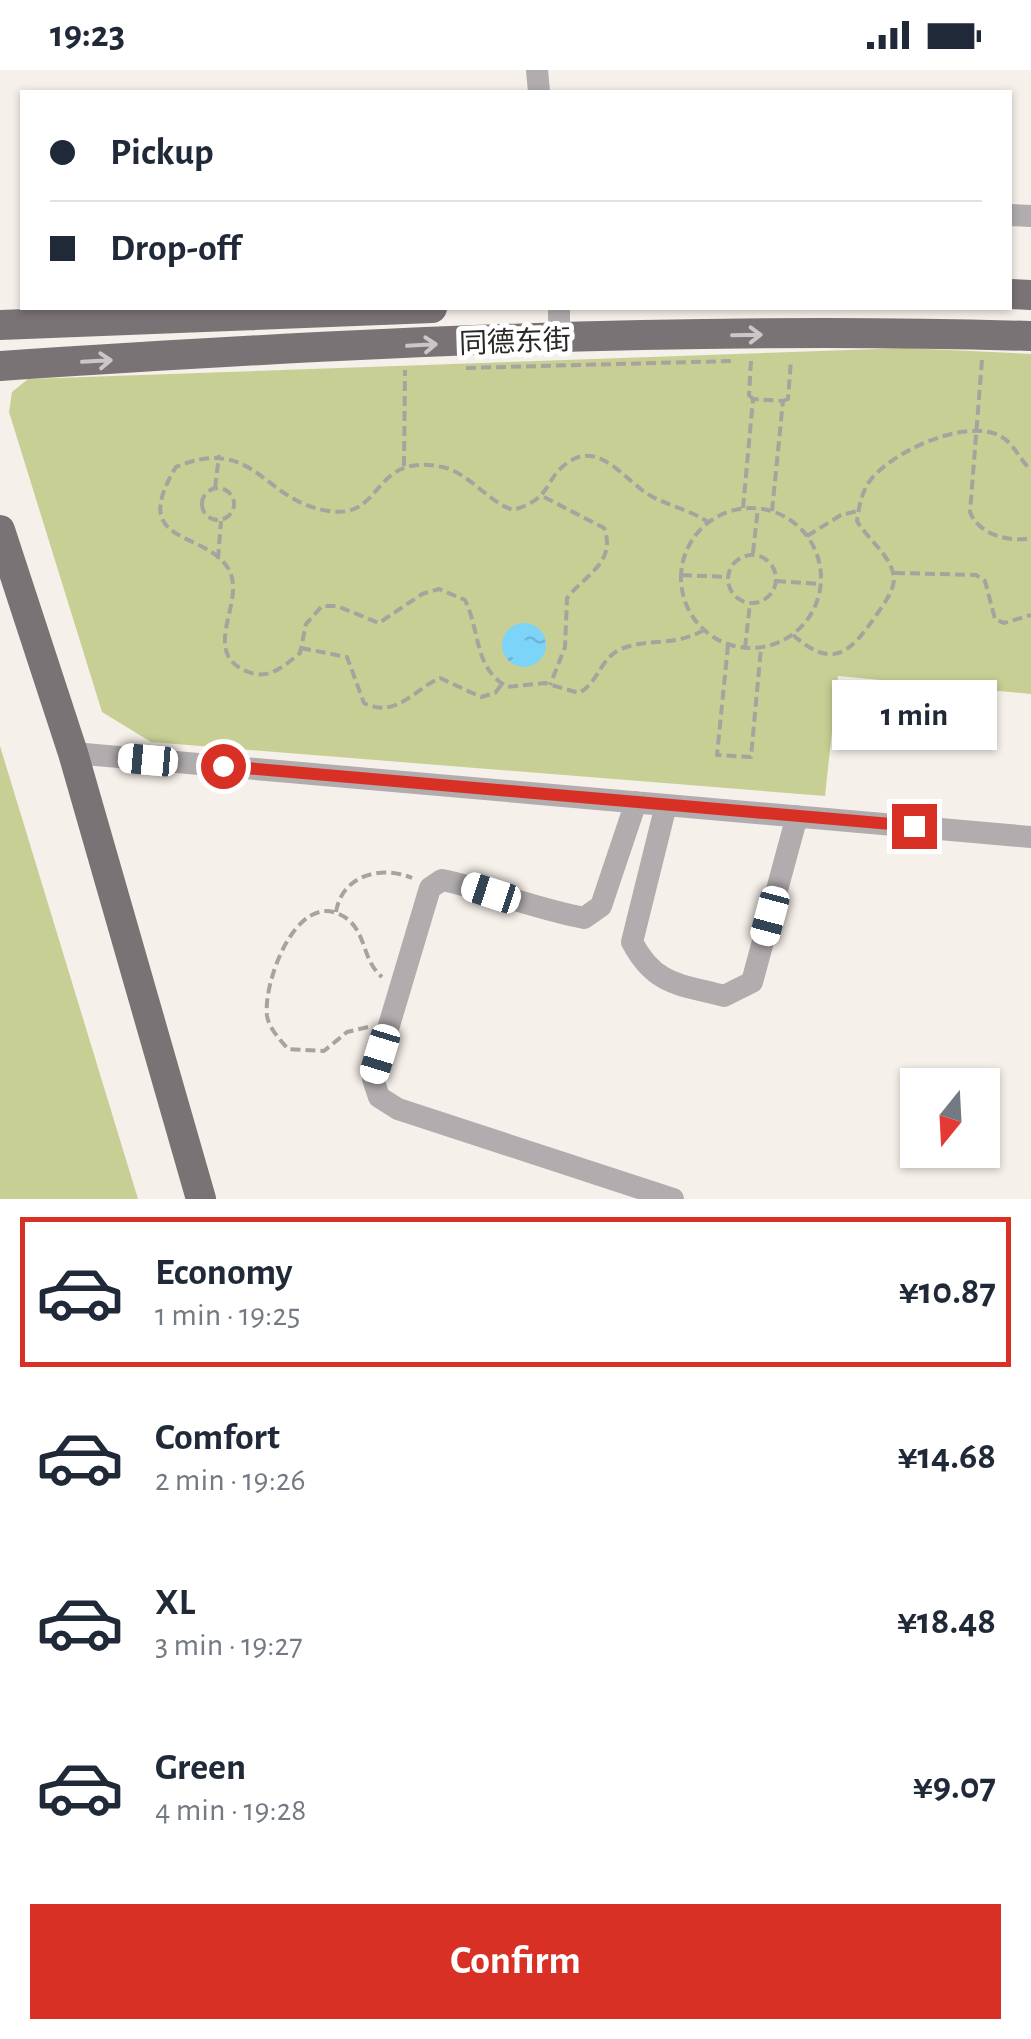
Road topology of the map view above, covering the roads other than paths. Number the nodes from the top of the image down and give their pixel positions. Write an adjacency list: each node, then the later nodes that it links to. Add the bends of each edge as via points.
1 (378, 310): 3 (main road, 同德东街)
2 (559, 310): 5 (street)
3 (0, 324)
4 (1031, 336): 5 (main road, 同德东街, one-way to 4)
5 (559, 338): 6 (main road, 同德东街, one-way to 5)
6 (0, 366)
7 (0, 530): 8 (main road)
8 (73, 753): 9 (street); 13 (main road)
9 (636, 802): 10 (street); 14 (street, via 601,906 584,918 453,882 430,888 372,1079 378,1098 398,1109)
10 (666, 805): 11 (street); 11 (street, via 632,942 646,968 664,980 724,996 752,982)
11 (797, 816): 12 (street)
12 (1031, 837)
13 (200, 1199)
14 (673, 1199)

